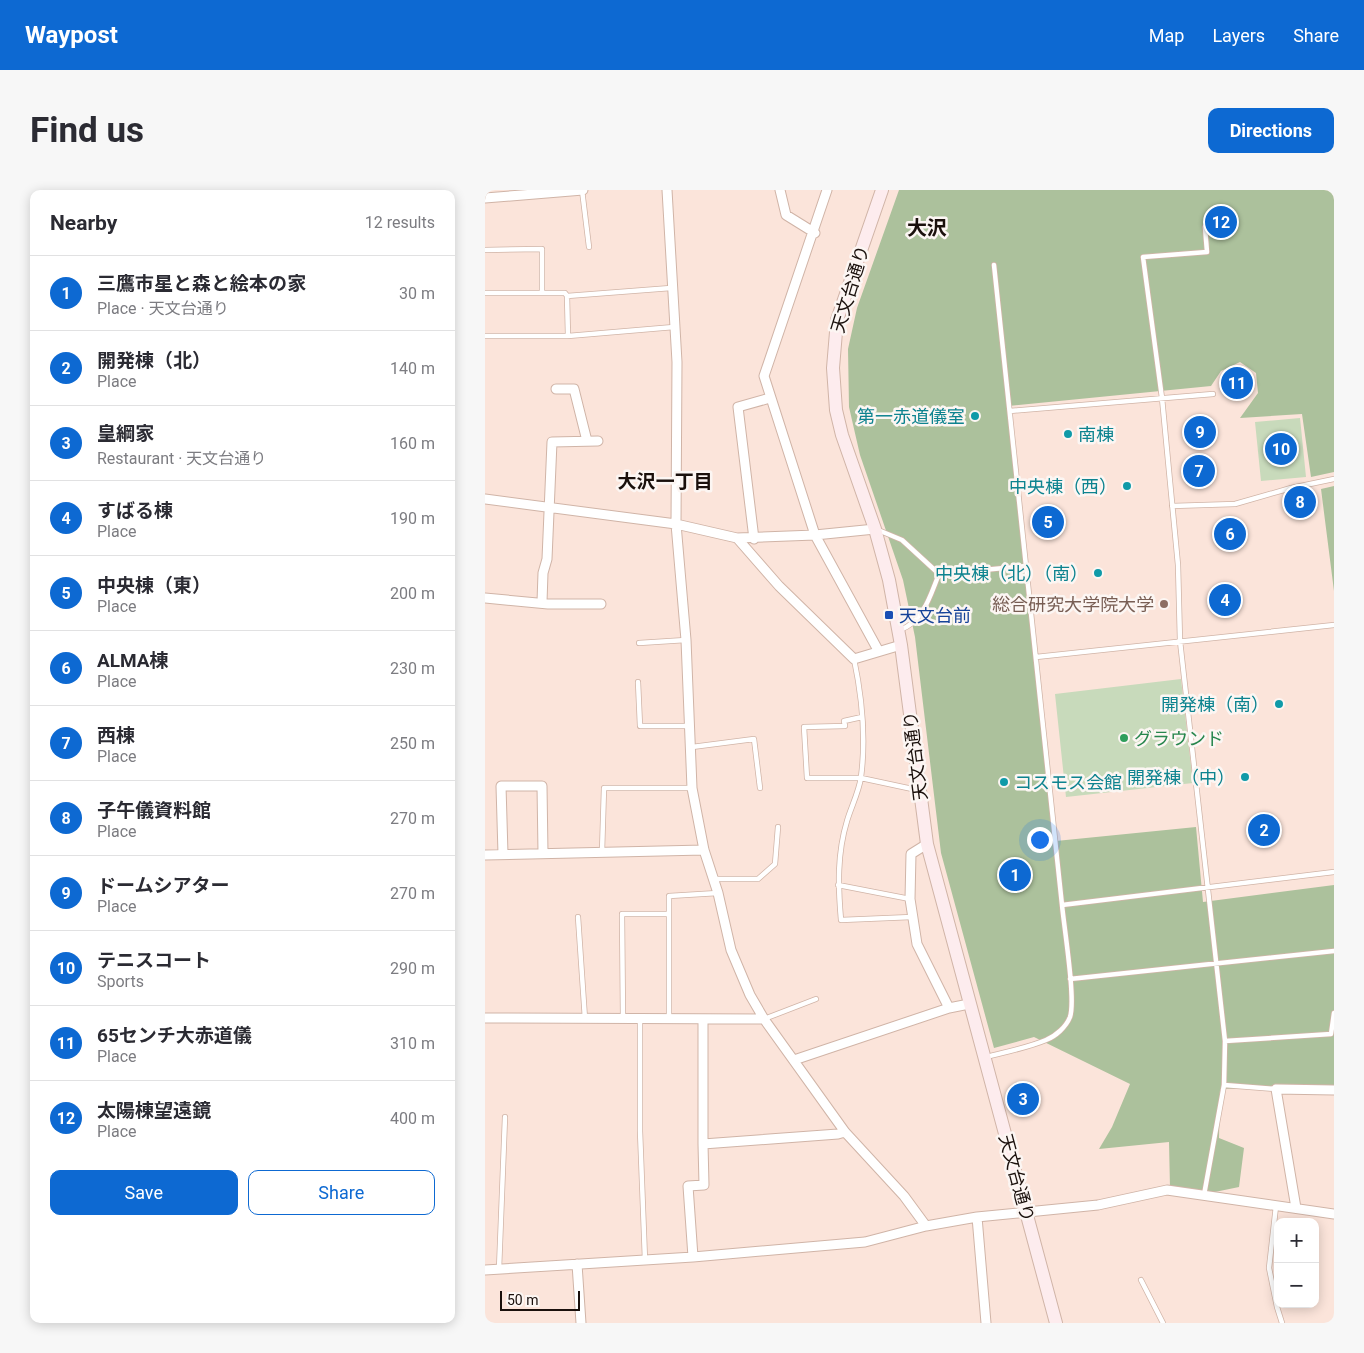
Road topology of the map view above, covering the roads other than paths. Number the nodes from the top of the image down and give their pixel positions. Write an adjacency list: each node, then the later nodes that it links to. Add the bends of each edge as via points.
1 (582, 190): 6 (street); 10 (lane)
2 (667, 190): 13 (street)
3 (780, 190): 9 (street, via 786,215)
4 (827, 190): 9 (street)
5 (882, 190): 32 (main road, 天文台通り, via 840,308 833,355 838,422)
6 (496, 193): 7 (street)
7 (485, 198)
8 (1205, 227): 23 (lane, via 1207,252 1143,257)
9 (815, 233): 22 (street, via 764,376)
10 (589, 247)
11 (485, 250): 14 (lane, via 542,249)
12 (994, 265): 24 (lane)
13 (671, 288): 16 (lane); 17 (street)
14 (542, 293): 15 (lane); 16 (lane, via 565,293)
15 (485, 294)
16 (567, 296): 19 (lane)
17 (674, 327): 19 (lane); 31 (street, via 678,406)
18 (485, 336): 19 (lane)
19 (568, 336)
20 (556, 389): 25 (street, via 574,388)
21 (1213, 394): 23 (lane)
22 (770, 398): 33 (street); 35 (street, via 738,407)
23 (1162, 398): 24 (lane); 30 (lane)
24 (1009, 411): 36 (lane)
25 (587, 441): 26 (street); 29 (street, via 552,442)
26 (598, 441)
27 (1334, 480): 30 (lane, via 1235,504)
28 (485, 499): 29 (street)
29 (549, 505): 31 (street); 39 (street)
30 (1172, 506): 44 (lane)
31 (676, 524): 34 (street); 43 (street)
32 (875, 529): 33 (street); 37 (lane, via 901,540); 42 (main road, 天文台通り)
33 (815, 535): 35 (street); 47 (street)
34 (737, 538): 35 (street); 49 (street, via 779,586)
35 (754, 538)
36 (1026, 566): 37 (lane); 48 (lane)
37 (939, 574): 42 (lane, via 924,612 910,626)
38 (485, 598): 39 (street)
39 (542, 602): 40 (street)
40 (601, 604)
41 (1334, 625): 44 (lane)
42 (899, 631): 46 (main road, 天文台通り)
43 (686, 640): 45 (lane); 52 (street)
44 (1180, 641): 48 (lane); 68 (lane)
45 (639, 643)
46 (901, 645): 47 (street); 57 (main road, 天文台通り)
47 (878, 650): 49 (street)
48 (1036, 657): 71 (lane)
49 (854, 659): 51 (lane)
50 (638, 682): 52 (lane, via 640,726)
51 (862, 717): 54 (lane); 54 (lane, via 845,721 845,726 804,727 807,778)
52 (691, 726): 53 (street)
53 (692, 747): 55 (street); 56 (lane, via 754,739)
54 (861, 778): 57 (lane); 67 (lane, via 846,823 839,858)
55 (693, 788): 60 (street); 61 (lane, via 604,788)
56 (760, 788)
57 (919, 790): 59 (main road, 天文台通り)
58 (778, 827): 66 (lane, via 775,864 758,879)
59 (927, 844): 70 (street, via 911,854); 79 (main road, 天文台通り)
60 (704, 850): 61 (street); 66 (street)
61 (602, 852): 62 (street)
62 (543, 853): 63 (street); 63 (street, via 542,786 501,786)
63 (503, 854): 64 (street)
64 (485, 855)
65 (1334, 872): 68 (lane)
66 (714, 879): 69 (street)
67 (838, 886): 70 (lane); 74 (lane, via 841,920)
68 (1207, 888): 71 (lane); 76 (lane)
69 (718, 894): 72 (lane, via 669,896); 87 (street, via 731,950)
70 (910, 899): 74 (street)
71 (1062, 905): 77 (lane)
72 (669, 914): 84 (lane, via 622,914); 86 (lane)
73 (578, 917): 83 (lane)
74 (912, 917): 80 (street, via 917,944)
75 (1334, 950): 76 (lane)
76 (1216, 964): 77 (lane); 89 (lane)
77 (1070, 979): 90 (lane, via 1071,1013 1064,1027 1046,1040)
78 (816, 999): 87 (lane)
79 (969, 1004): 80 (street); 90 (main road, 天文台通り)
80 (949, 1008): 91 (street)
81 (1334, 1013): 89 (lane, via 1331,1034)
82 (485, 1018): 83 (street)
83 (585, 1019): 84 (street)
84 (623, 1019): 85 (street)
85 (640, 1019): 86 (street); 106 (lane)
86 (669, 1019): 88 (street)
87 (764, 1019): 88 (street); 91 (street)
88 (703, 1020): 97 (street)
89 (1225, 1042): 92 (lane)
90 (984, 1058): 101 (main road, 天文台通り)
91 (793, 1060): 96 (street)
92 (1224, 1085): 93 (lane); 98 (lane)
93 (1277, 1089): 94 (street); 100 (street)
94 (1334, 1090)
95 (505, 1118): 108 (lane)
96 (845, 1132): 97 (street); 104 (street, via 904,1196)
97 (703, 1144): 105 (street, via 704,1185 688,1186)
98 (1204, 1195): 99 (street); 101 (street, via 1167,1190 1098,1205)
99 (1276, 1204): 100 (street); 115 (lane, via 1269,1268)
100 (1296, 1208): 102 (street)
101 (1026, 1211): 103 (street); 113 (main road, 天文台通り)
102 (1334, 1214)
103 (977, 1217): 104 (street); 112 (street)
104 (926, 1226): 105 (street, via 865,1242)
105 (693, 1257): 106 (street)
106 (645, 1261): 107 (street)
107 (577, 1264): 108 (street); 111 (street)
108 (499, 1269): 109 (street)
109 (485, 1270)
110 (1141, 1280): 114 (lane)
111 (581, 1323)
112 (986, 1323)
113 (1056, 1323)
114 (1163, 1323)
115 (1283, 1323)

